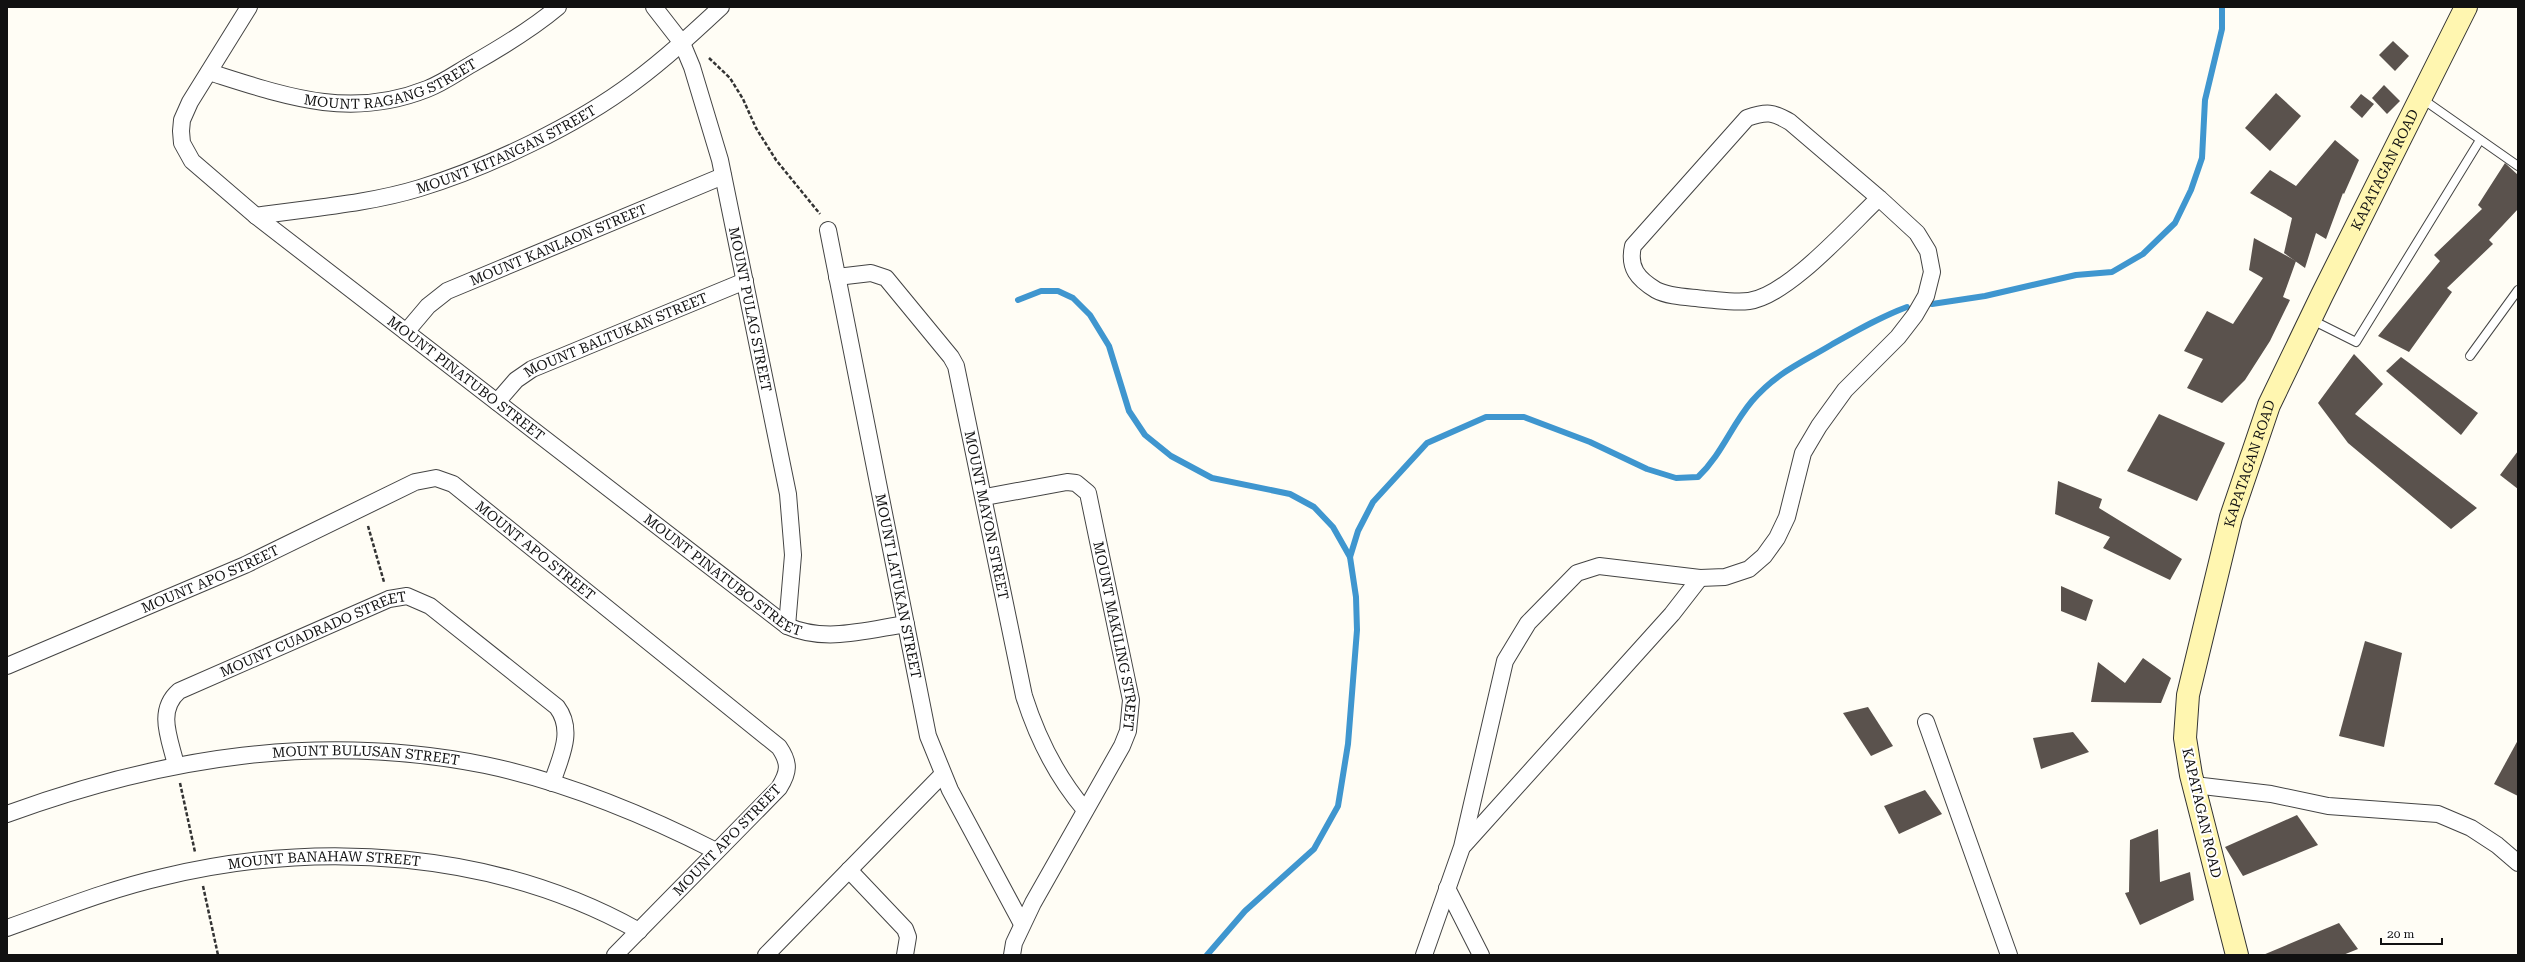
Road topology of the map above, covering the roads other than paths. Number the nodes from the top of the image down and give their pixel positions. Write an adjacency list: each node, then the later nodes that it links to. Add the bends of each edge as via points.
1 (249, 7): 7 (street, MOUNT PINATUBO STREET)
2 (558, 7): 7 (street, MOUNT RAGANG STREET, via 494,52 428,89 384,102 346,104 294,98)
3 (654, 7): 6 (street, MOUNT PULAG STREET)
4 (721, 7): 6 (street, MOUNT KITANGAN STREET)
5 (2466, 7): 8 (main road, KAPATAGAN ROAD)
6 (682, 43): 11 (street, MOUNT PULAG STREET, via 698,86); 13 (street, MOUNT KITANGAN STREET, via 633,83 588,112 478,168 419,189 350,203)
7 (209, 72): 13 (street, MOUNT PINATUBO STREET, via 182,120 182,143 185,152 200,169)
8 (2420, 97): 9 (lane); 18 (main road, KAPATAGAN ROAD)
9 (2480, 140): 10 (lane); 18 (lane, via 2356,342)
10 (2518, 166)
11 (723, 176): 16 (street, MOUNT PULAG STREET); 19 (street, MOUNT KANLAON STREET, via 447,291 428,306)
12 (1879, 198): 12 (street, via 1790,122 1776,114 1761,113 1747,118 1736,129 1640,236 1633,246 1633,269 1641,281 1660,292 1724,301 1750,301 1766,296 1800,272); 23 (street, via 1916,233 1928,251 1932,272 1926,296 1898,337 1845,390 1819,426 1803,453 1787,517 1777,538 1764,556 1749,569 1725,577)
13 (256, 216): 19 (street, MOUNT PINATUBO STREET)
14 (828, 230): 15 (street, MOUNT LATUKAN STREET)
15 (837, 276): 22 (street, MOUNT MAYON STREET, via 871,273 886,278 951,357 960,378); 24 (street, MOUNT LATUKAN STREET)
16 (744, 281): 21 (street, MOUNT BALTUKAN STREET, via 532,369 516,380); 25 (street, MOUNT PULAG STREET, via 791,516 793,555)
17 (2518, 290): 20 (lane)
18 (2310, 319): 31 (main road, KAPATAGAN ROAD, via 2269,405 2231,517 2188,695 2185,738)
19 (406, 332): 21 (street, MOUNT PINATUBO STREET)
20 (2470, 356)
21 (497, 402): 25 (street, MOUNT PINATUBO STREET)
22 (985, 497): 32 (street, MOUNT MAYON STREET, via 1024,696 1031,718 1063,782); 32 (street, MOUNT MAKILING STREET, via 1067,482 1083,487 1090,501 1131,710 1128,731 1122,746)
23 (1700, 578): 34 (street, via 1667,620); 34 (street, via 1599,566 1577,574 1528,623 1506,662)
24 (906, 624): 25 (street, MOUNT PINATUBO STREET, via 830,636 811,634); 29 (street, MOUNT LATUKAN STREET, via 928,736)
25 (787, 626)
26 (7, 666): 35 (street, MOUNT APO STREET, via 245,565 425,478 436,478 453,484 779,747 787,759 788,770 779,788)
27 (1926, 722): 48 (street)
28 (176, 765): 30 (street, MOUNT BULUSAN STREET, via 238,756 335,750 444,758); 30 (street, MOUNT CUADRADO STREET, via 166,712 169,701 179,691 389,599 407,596 430,606 557,707 563,715 566,733); 33 (street, MOUNT BULUSAN STREET, via 98,783)
29 (942, 775): 37 (street); 39 (street, MOUNT LATUKAN STREET)
30 (552, 783): 35 (street, MOUNT BULUSAN STREET, via 629,810)
31 (2194, 785): 36 (street, via 2271,794 2328,806 2438,814 2471,828); 49 (main road, KAPATAGAN ROAD)
32 (1085, 810): 39 (street, MOUNT MAKILING STREET)
33 (7, 814)
34 (1462, 847): 38 (street)
35 (716, 851): 41 (street, MOUNT APO STREET)
36 (2518, 863)
37 (849, 870): 43 (street); 44 (street, via 905,929 908,938)
38 (1447, 888): 46 (street); 47 (street)
39 (1022, 924): 45 (street, MOUNT MAKILING STREET)
40 (7, 928): 41 (street, MOUNT BANAHAW STREET, via 163,876 242,862 348,855 398,858 511,879 592,907)
41 (639, 931): 42 (street, MOUNT APO STREET)
42 (615, 955)
43 (766, 955)
44 (905, 955)
45 (1012, 955)
46 (1424, 955)
47 (1481, 955)
48 (2009, 955)
49 (2237, 955)

